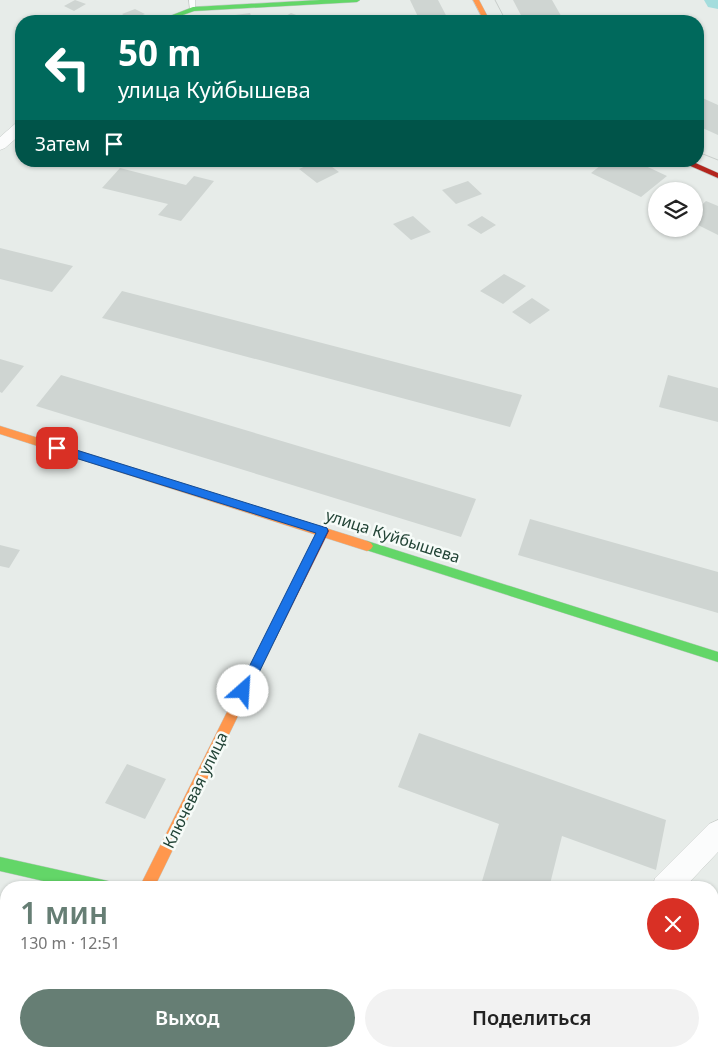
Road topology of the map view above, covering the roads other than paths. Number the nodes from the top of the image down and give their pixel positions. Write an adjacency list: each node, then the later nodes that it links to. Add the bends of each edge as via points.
1 (357, 0): 3 (main road)
2 (476, 0): 5 (main road)
3 (192, 4): 4 (main road)
4 (171, 15)
5 (484, 15)
6 (15, 131): 7 (street)
7 (0, 145)
8 (698, 167): 9 (main road)
9 (718, 176)
10 (0, 430): 11 (main road, улица Куйбышева)
11 (323, 531): 12 (main road, улица Куйбышева); 16 (main road, Ключевая улица)
12 (718, 657)
13 (718, 833): 17 (street)
14 (0, 864): 15 (main road)
15 (76, 881)
16 (149, 881)
17 (672, 881)

